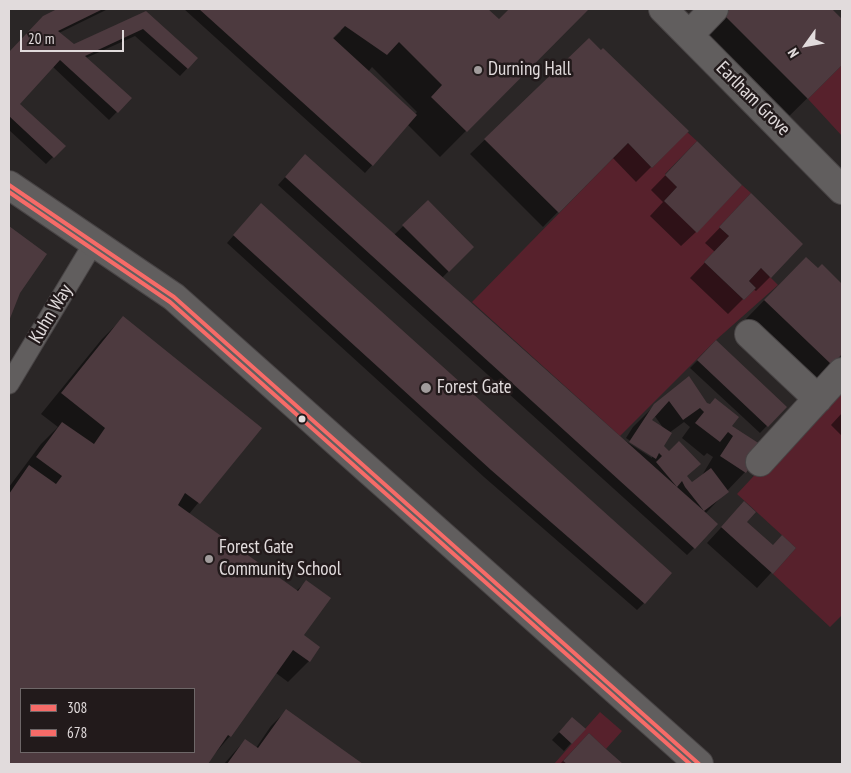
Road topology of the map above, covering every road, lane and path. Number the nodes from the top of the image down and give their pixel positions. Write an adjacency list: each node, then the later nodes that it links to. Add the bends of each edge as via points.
1 (663, 9): 3 (street, Earlham Grove)
2 (714, 9): 3 (street)
3 (689, 35): 5 (street, Earlham Grove)
4 (9, 185): 6 (street)
5 (842, 190)
6 (93, 244): 9 (lane, Kuhn Way); 12 (street, via 174,297 202,321)
7 (749, 334): 10 (street)
8 (842, 372): 10 (street)
9 (9, 384)
10 (818, 399): 11 (street)
11 (760, 462)
12 (699, 764)

